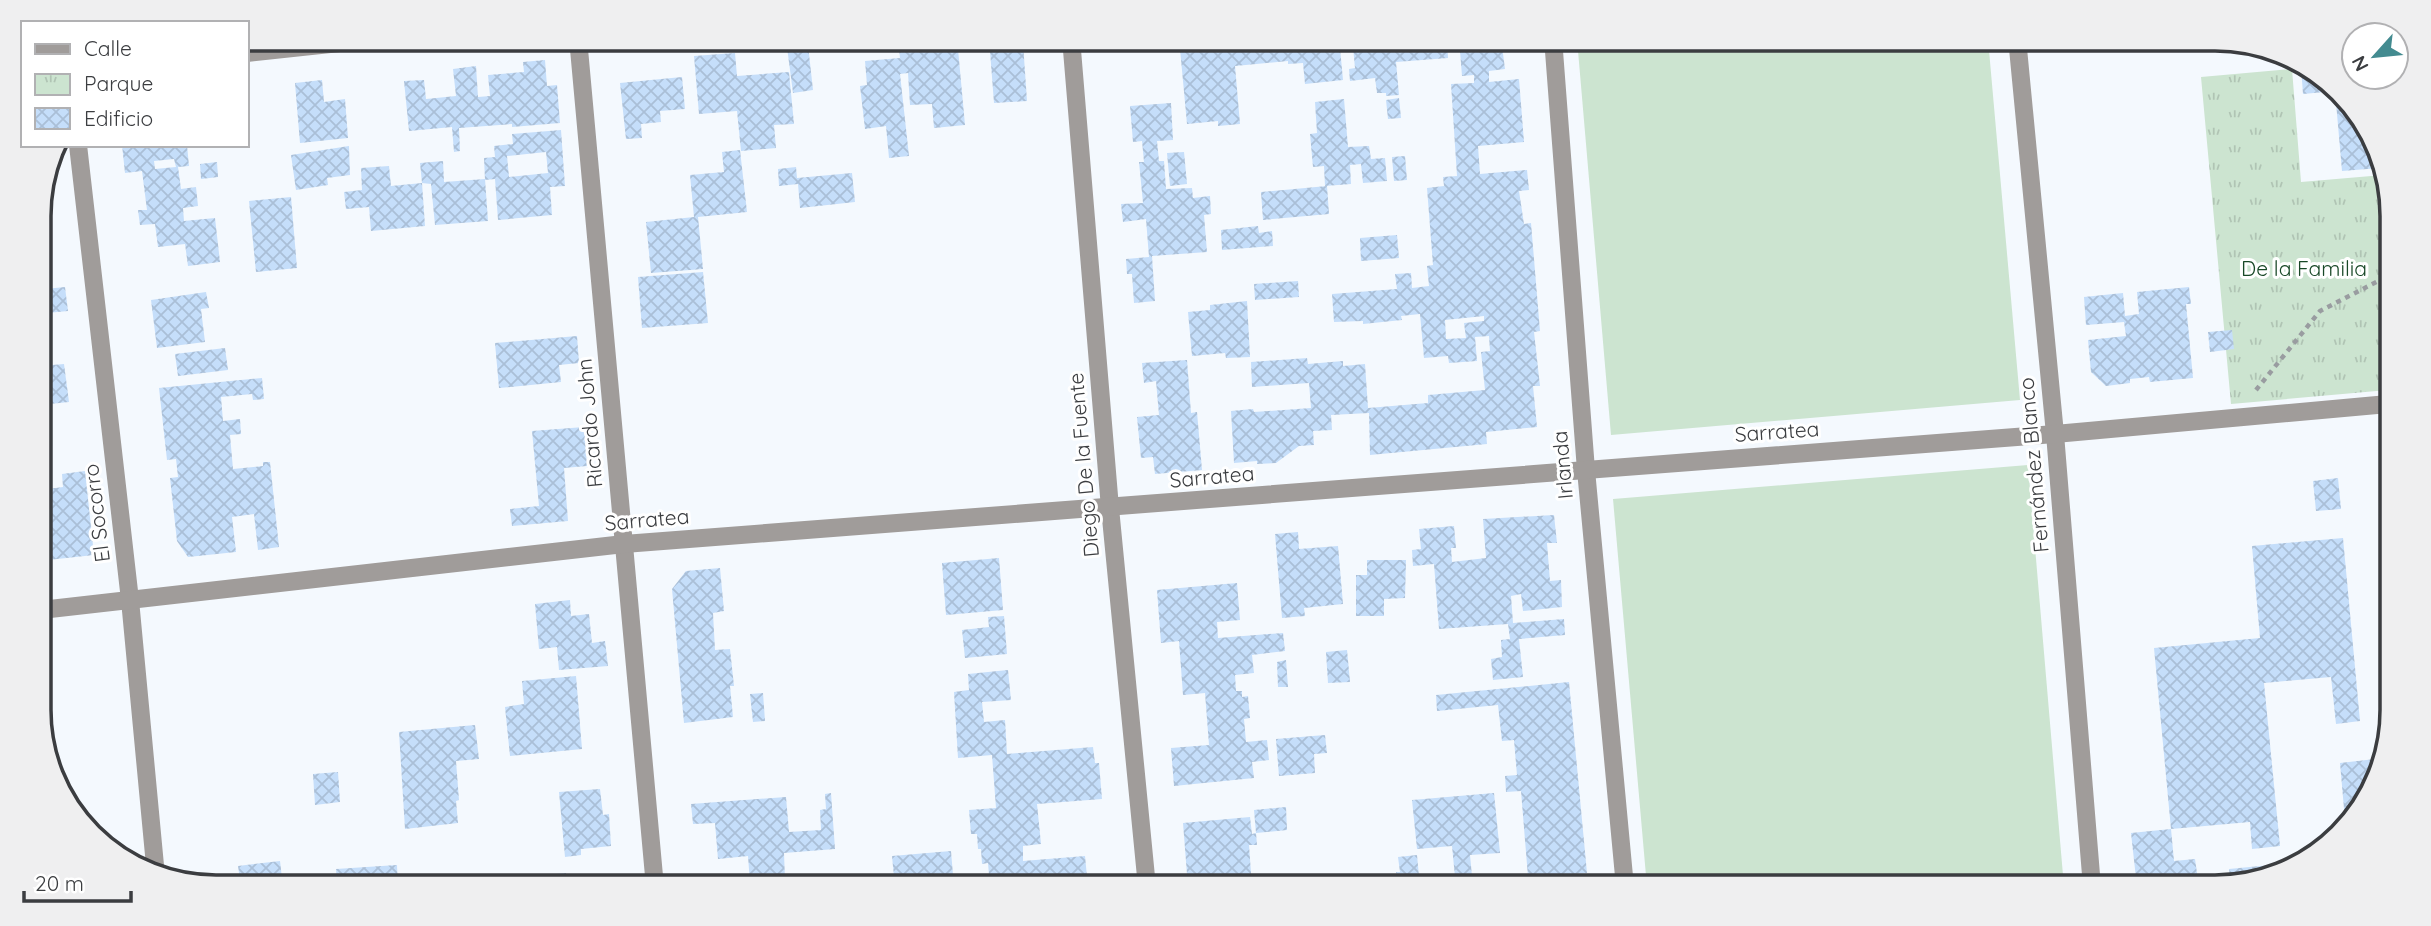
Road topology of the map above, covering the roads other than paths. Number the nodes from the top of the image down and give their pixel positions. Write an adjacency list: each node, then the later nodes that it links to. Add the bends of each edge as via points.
1 (266, 51): 6 (street)
2 (579, 51): 12 (street, Ricardo John)
3 (1072, 51): 11 (street, Diego De la Fuente)
4 (1554, 51): 10 (street, Irlanda)
5 (2018, 51): 9 (street, Fernández Blanco)
6 (248, 53)
7 (78, 147): 13 (street, El Socorro)
8 (2380, 405): 9 (street, Sarratea)
9 (2055, 434): 10 (street, Sarratea); 19 (street, Fernández Blanco)
10 (1586, 470): 11 (street, Sarratea); 18 (street, Irlanda)
11 (1110, 509): 12 (street, Sarratea); 17 (street, Diego De la Fuente)
12 (624, 544): 13 (street, Sarratea); 16 (street, Ricardo John)
13 (130, 600): 14 (street, Sarratea); 15 (street, El Socorro)
14 (51, 609)
15 (155, 863)
16 (654, 875)
17 (1146, 875)
18 (1624, 875)
19 (2091, 875)

